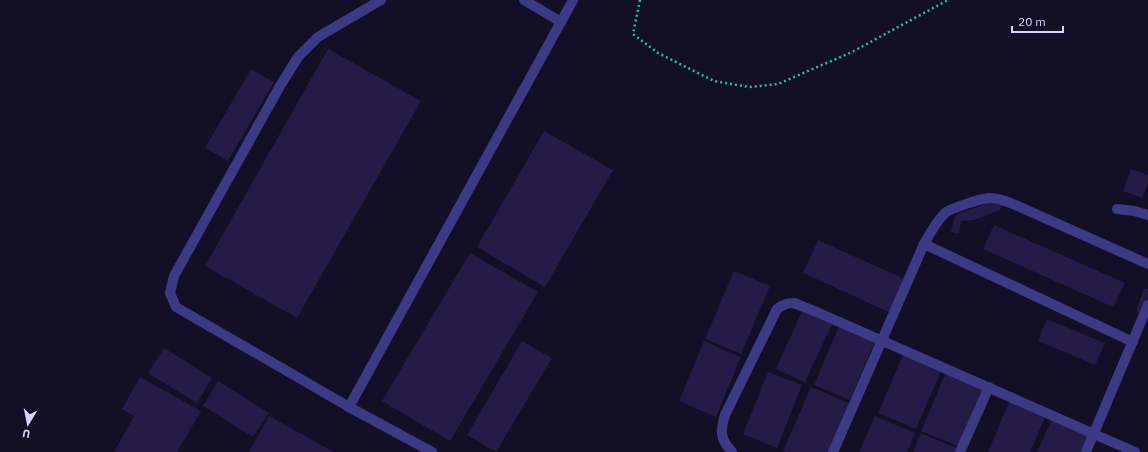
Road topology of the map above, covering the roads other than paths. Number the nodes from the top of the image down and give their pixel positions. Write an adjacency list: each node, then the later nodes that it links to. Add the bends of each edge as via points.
1 (381, 0): 13 (street, via 318,37 298,57 174,276 170,293 176,307)
2 (524, 0): 4 (street)
3 (573, 0): 4 (street)
4 (561, 22): 13 (street)
5 (1117, 209): 6 (street)
6 (1148, 215)
7 (924, 244): 8 (street, via 946,212 990,198 1013,204); 10 (street); 11 (street)
8 (1148, 264)
9 (1148, 305): 11 (street)
10 (882, 341): 12 (street); 16 (street, via 794,303 782,305 777,309 722,423 724,443); 17 (street)
11 (1133, 342): 14 (street)
12 (989, 387): 14 (street); 18 (street)
13 (349, 407): 15 (street)
14 (1094, 434): 19 (street); 20 (street)
15 (432, 452)
16 (732, 452)
17 (833, 452)
18 (960, 452)
19 (1086, 452)
20 (1135, 452)

